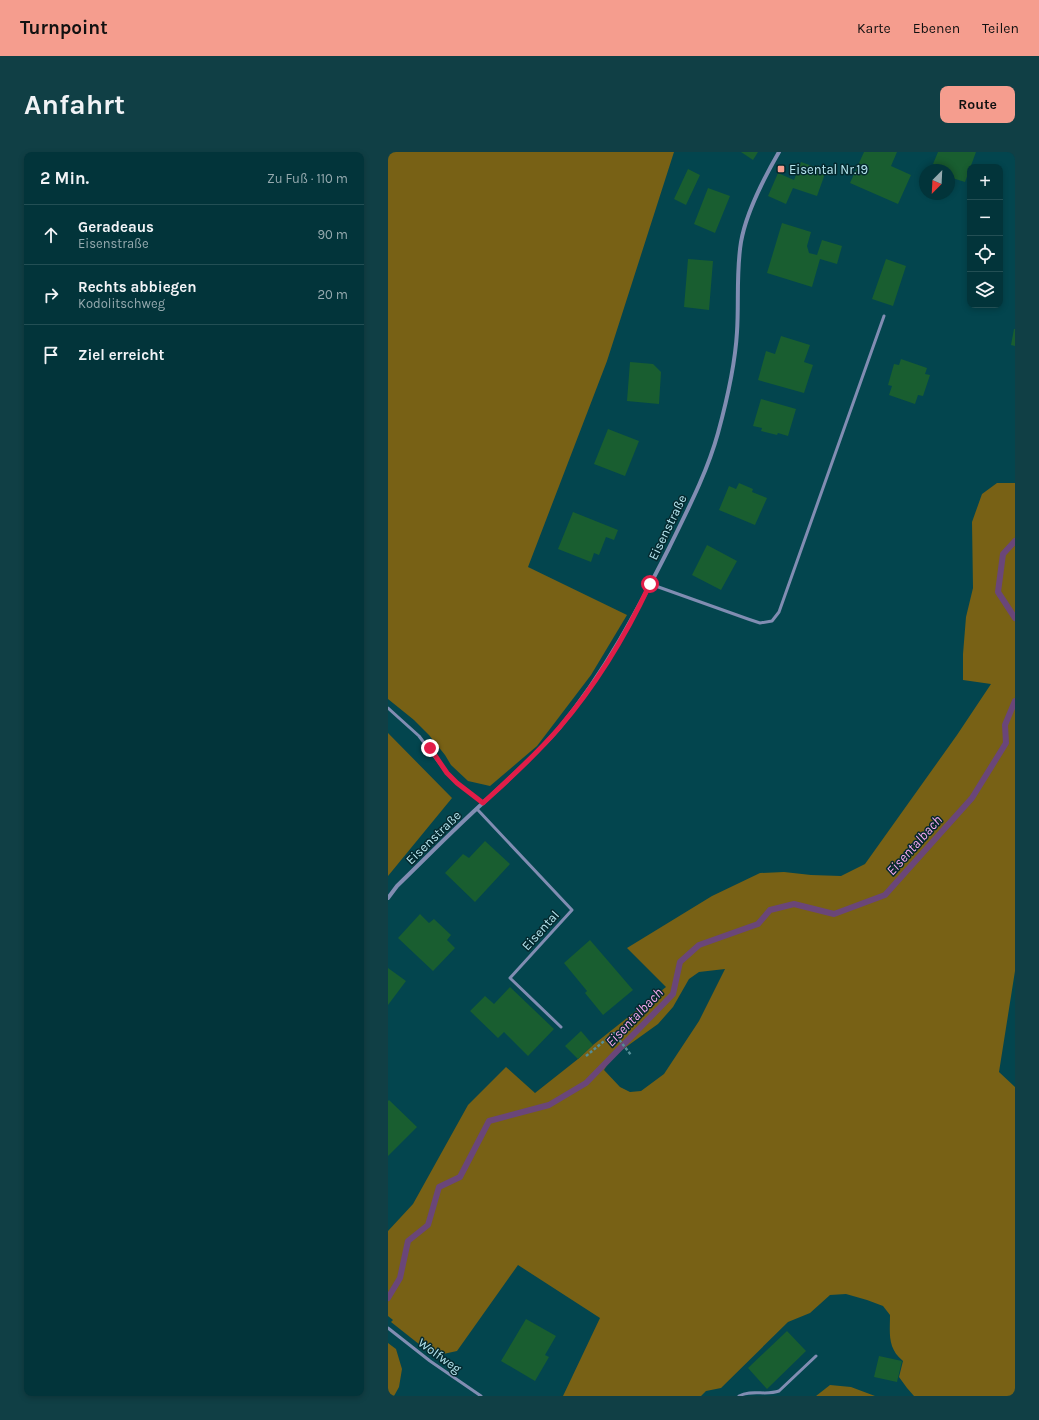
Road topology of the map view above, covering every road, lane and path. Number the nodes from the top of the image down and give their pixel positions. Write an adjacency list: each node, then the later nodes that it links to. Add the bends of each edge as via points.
1 (779, 152): 3 (street, Eisenstraße, via 762,183 741,241 735,360 717,436 698,488)
2 (884, 316): 3 (lane, via 779,612 772,621 760,623)
3 (650, 584): 5 (street, Eisenstraße, via 618,646 559,728)
4 (388, 708): 5 (lane, via 419,736 457,783)
5 (483, 803): 6 (street, Eisenstraße)
6 (477, 809): 7 (street, Eisenstraße, via 397,886); 8 (lane, Eisental, via 572,910 510,978)
7 (388, 898)
8 (561, 1027)
9 (631, 1055): 10 (path, via 614,1033)
10 (586, 1056)
11 (388, 1328): 13 (lane, Wolfweg)
12 (816, 1356): 14 (lane, via 779,1391)
13 (481, 1396)
14 (739, 1396)

